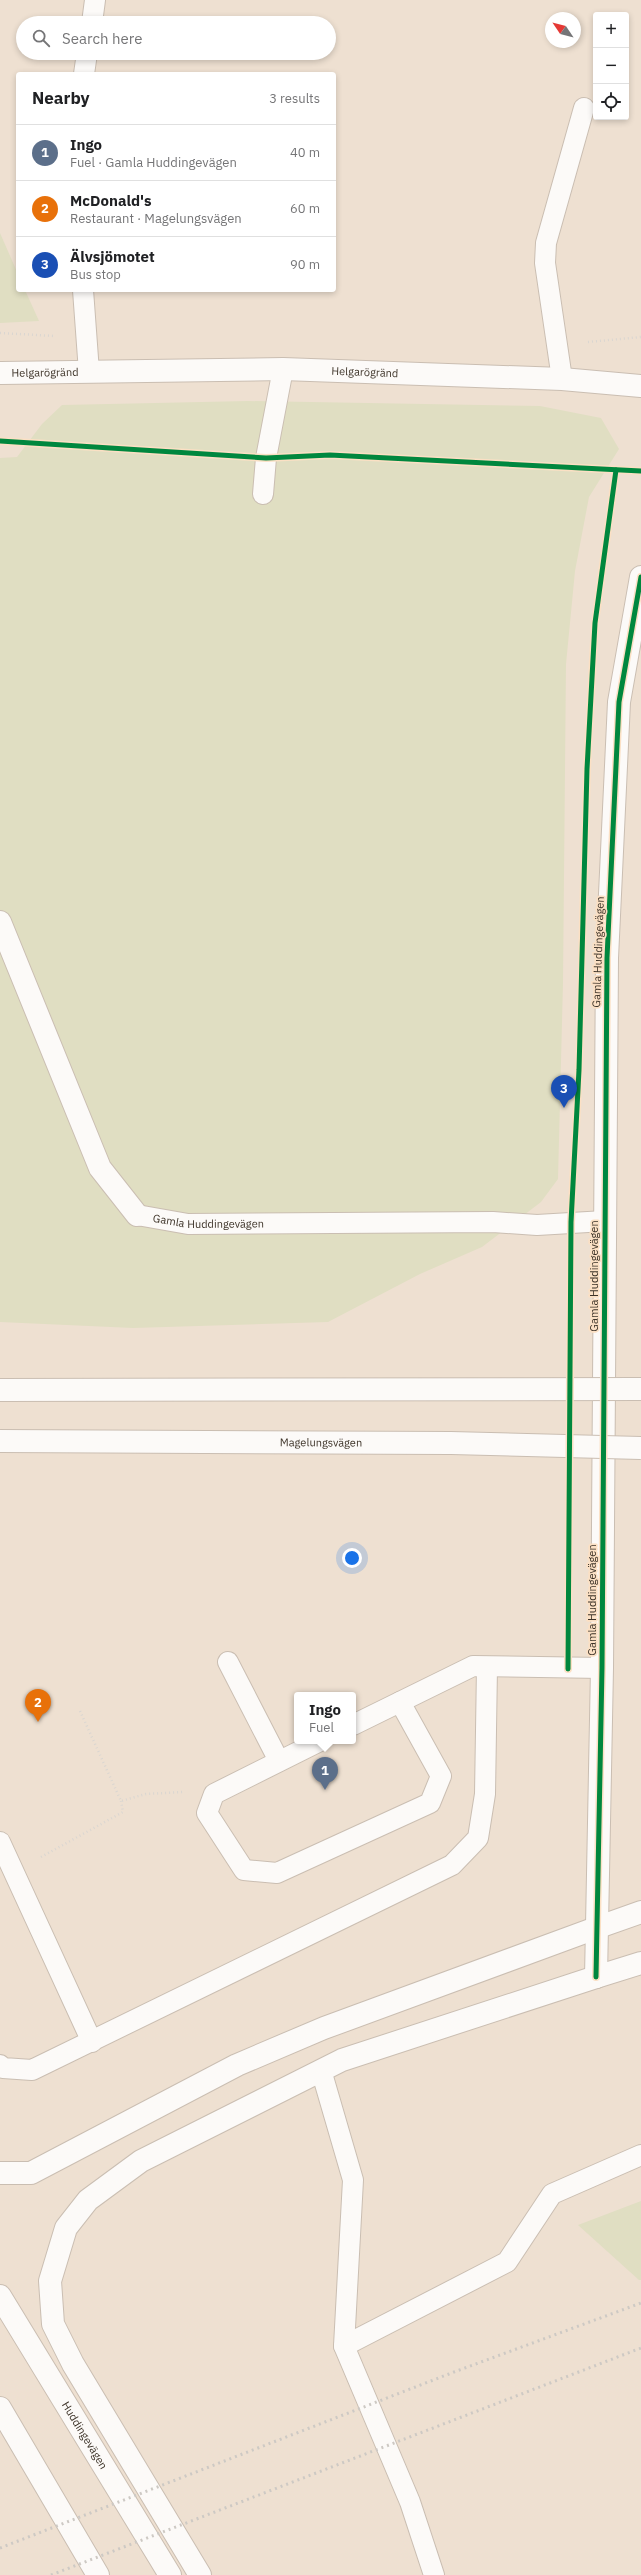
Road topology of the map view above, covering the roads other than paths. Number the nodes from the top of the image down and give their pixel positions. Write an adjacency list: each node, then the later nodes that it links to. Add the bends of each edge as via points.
1 (95, 0): 2 (lane)
2 (93, 16)
3 (86, 60): 4 (lane)
4 (84, 72)
5 (584, 108): 10 (lane, via 546,244 545,263)
6 (83, 292): 8 (lane, Helgarögränd)
7 (283, 369): 8 (main road, Helgarögränd); 10 (main road, Helgarögränd); 12 (lane, via 266,458)
8 (89, 372): 9 (main road, Helgarögränd)
9 (1, 373)
10 (562, 379): 11 (main road, Helgarögränd)
11 (641, 386)
12 (263, 494)
13 (641, 578): 16 (main road, Gamla Huddingevägen, via 619,702 607,958)
14 (0, 922): 15 (main road, Gamla Huddingevägen, via 100,1168)
15 (137, 1215): 16 (lane, Gamla Huddingevägen, via 188,1224 493,1222 537,1225)
16 (604, 1221): 23 (main road, Gamla Huddingevägen)
17 (641, 1389): 18 (main road, bridge)
18 (0, 1390)
19 (0, 1441): 20 (main road, Magelungsvägen, bridge, via 451,1443)
20 (641, 1448)
21 (228, 1662): 27 (lane)
22 (488, 1667): 23 (lane); 24 (lane, via 473,1666); 33 (lane, via 485,1794 478,1838 452,1865)
23 (602, 1668): 30 (main road, Gamla Huddingevägen)
24 (400, 1702): 25 (lane); 27 (lane, via 441,1776 430,1803 277,1873 244,1870 207,1814 214,1794)
25 (356, 1724)
26 (314, 1744): 27 (lane)
27 (279, 1762)
28 (0, 1842): 33 (lane)
29 (641, 1912): 30 (main road)
30 (596, 1928): 32 (main road, Gamla Huddingevägen); 37 (main road, via 324,2028 237,2065 30,2173)
31 (641, 1963): 32 (main road)
32 (596, 1977): 35 (main road, via 342,2060)
33 (92, 2042): 34 (lane, via 32,2070 3,2068)
34 (0, 2065)
35 (321, 2070): 39 (lane, via 354,2180); 43 (main road, via 141,2161 88,2200 66,2228 50,2281 53,2324 73,2364)
36 (641, 2155): 39 (lane, via 552,2194 507,2262)
37 (0, 2173)
38 (0, 2296): 42 (main road, Huddingevägen)
39 (344, 2346): 44 (lane, via 410,2502)
40 (0, 2408): 41 (main road)
41 (98, 2575)
42 (170, 2575)
43 (200, 2575)
44 (434, 2575)

